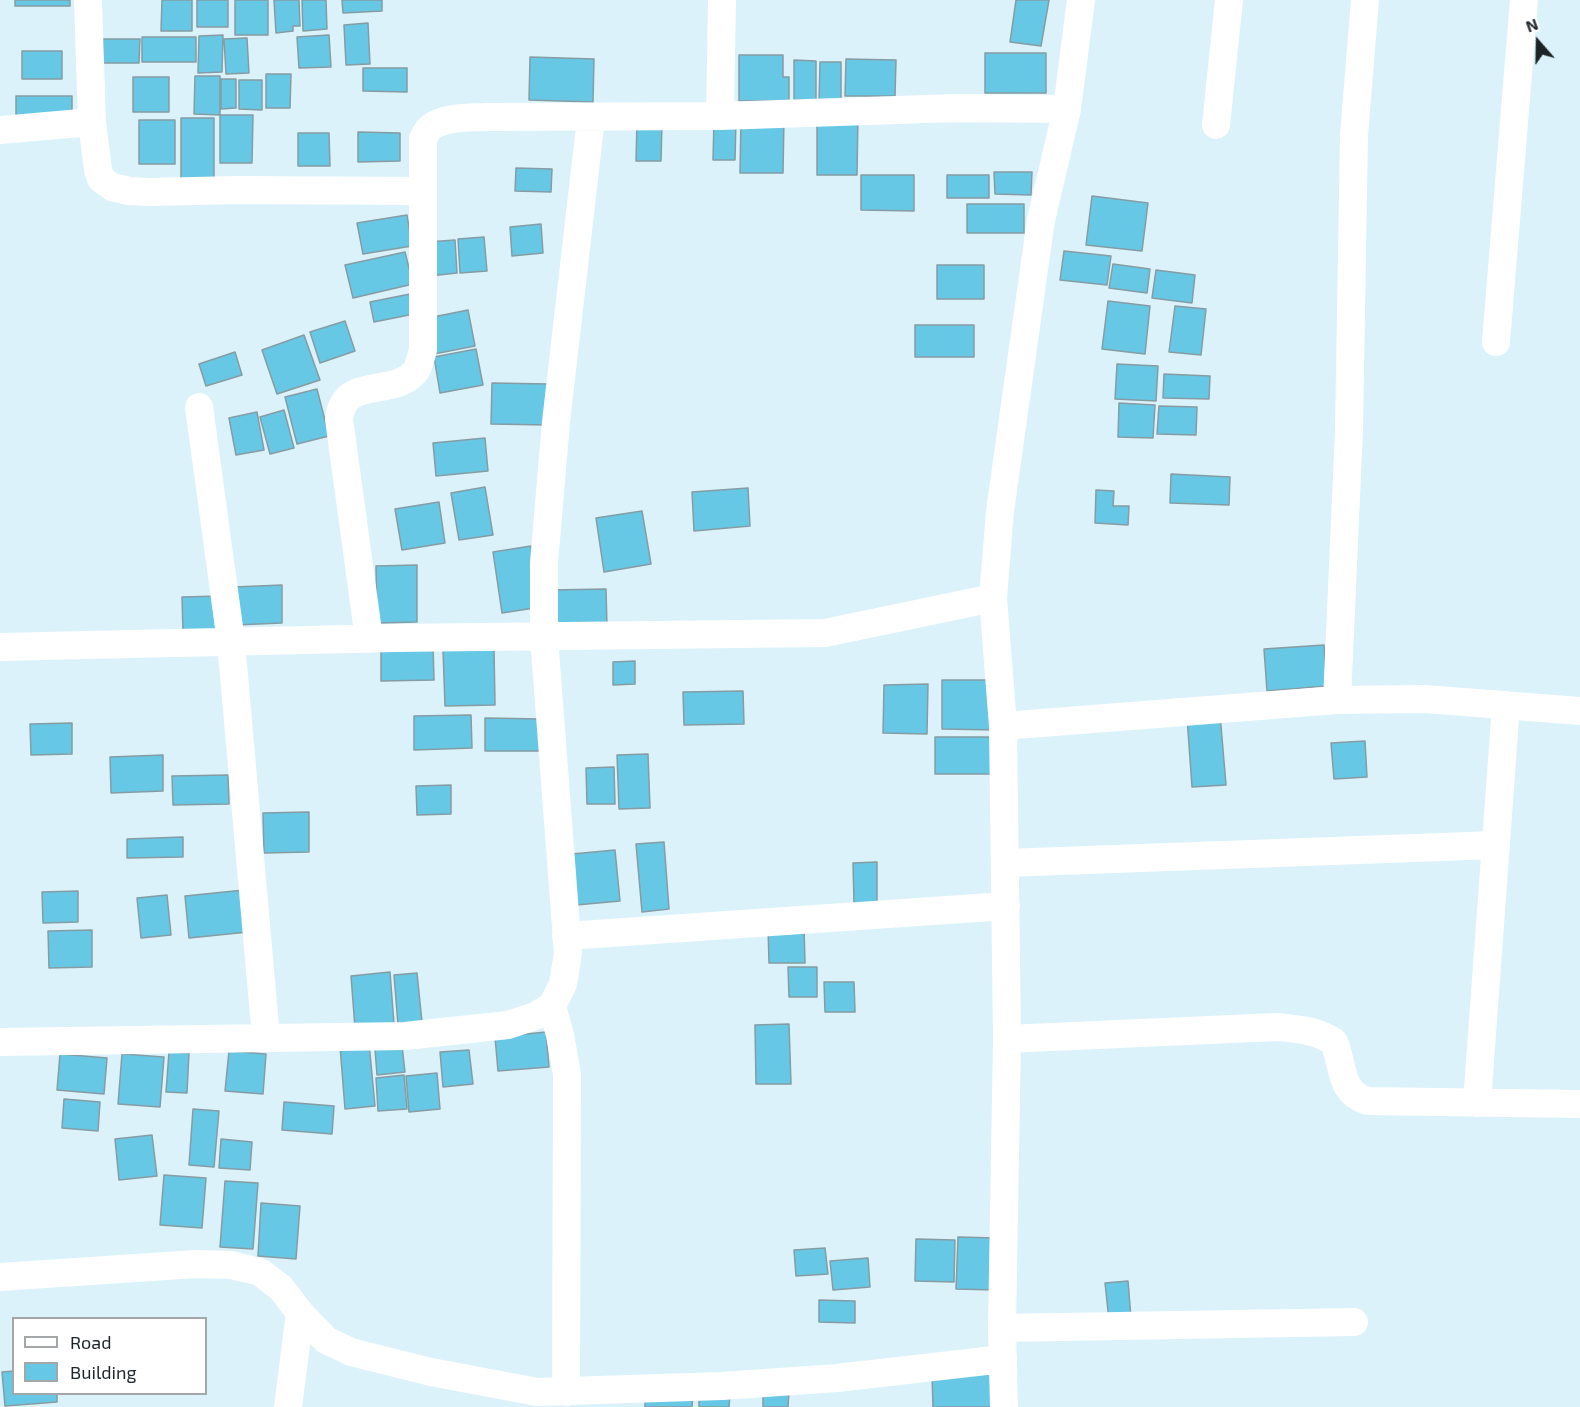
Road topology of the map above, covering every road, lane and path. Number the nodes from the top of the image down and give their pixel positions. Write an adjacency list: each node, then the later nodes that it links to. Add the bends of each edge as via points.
1 (88, 0): 10 (street)
2 (722, 0): 8 (street)
3 (1081, 0): 7 (street)
4 (1229, 0): 11 (street)
5 (1365, 0): 21 (street, via 1354,135 1349,430)
6 (1524, 0): 14 (street)
7 (1067, 109): 8 (street, via 956,108); 16 (street, via 1041,220 1000,511)
8 (720, 116): 9 (street)
9 (591, 118): 13 (street, via 488,117 440,123 430,128 423,139); 17 (street, via 547,515)
10 (92, 122): 12 (street); 13 (street, via 101,179 112,187 129,191)
11 (1216, 125)
12 (0, 130)
13 (422, 191): 18 (street, via 423,350 416,372 404,381 348,396 340,406)
14 (1496, 342)
15 (199, 407): 19 (street)
16 (993, 598): 17 (street, via 825,633); 24 (street)
17 (544, 637): 18 (street); 28 (street)
18 (369, 639): 19 (street)
19 (231, 642): 20 (street); 30 (street)
20 (0, 647)
21 (1337, 700): 22 (street, via 1425,699); 24 (street)
22 (1506, 705): 23 (street); 25 (street)
23 (1580, 711)
24 (1004, 726): 26 (street)
25 (1496, 845): 26 (street); 33 (street)
26 (1005, 863): 27 (street)
27 (1006, 906): 28 (street); 31 (street)
28 (567, 936): 29 (street, via 563,984)
29 (552, 1006): 30 (street, via 508,1025 471,1030 405,1036); 40 (street, via 567,1074)
30 (266, 1038): 32 (street)
31 (1007, 1039): 33 (street, via 1277,1027 1310,1030 1334,1042 1349,1091 1357,1098 1389,1103); 38 (street)
32 (0, 1042)
33 (1477, 1103): 34 (street)
34 (1580, 1104)
35 (0, 1277): 36 (street, via 231,1265 260,1272 281,1288)
36 (300, 1313): 40 (street, via 326,1340 351,1352 517,1389); 41 (street)
37 (1354, 1322): 38 (street)
38 (1002, 1328): 39 (street)
39 (1003, 1359): 40 (street, via 837,1378); 42 (street)
40 (566, 1392)
41 (288, 1407)
42 (1004, 1407)

